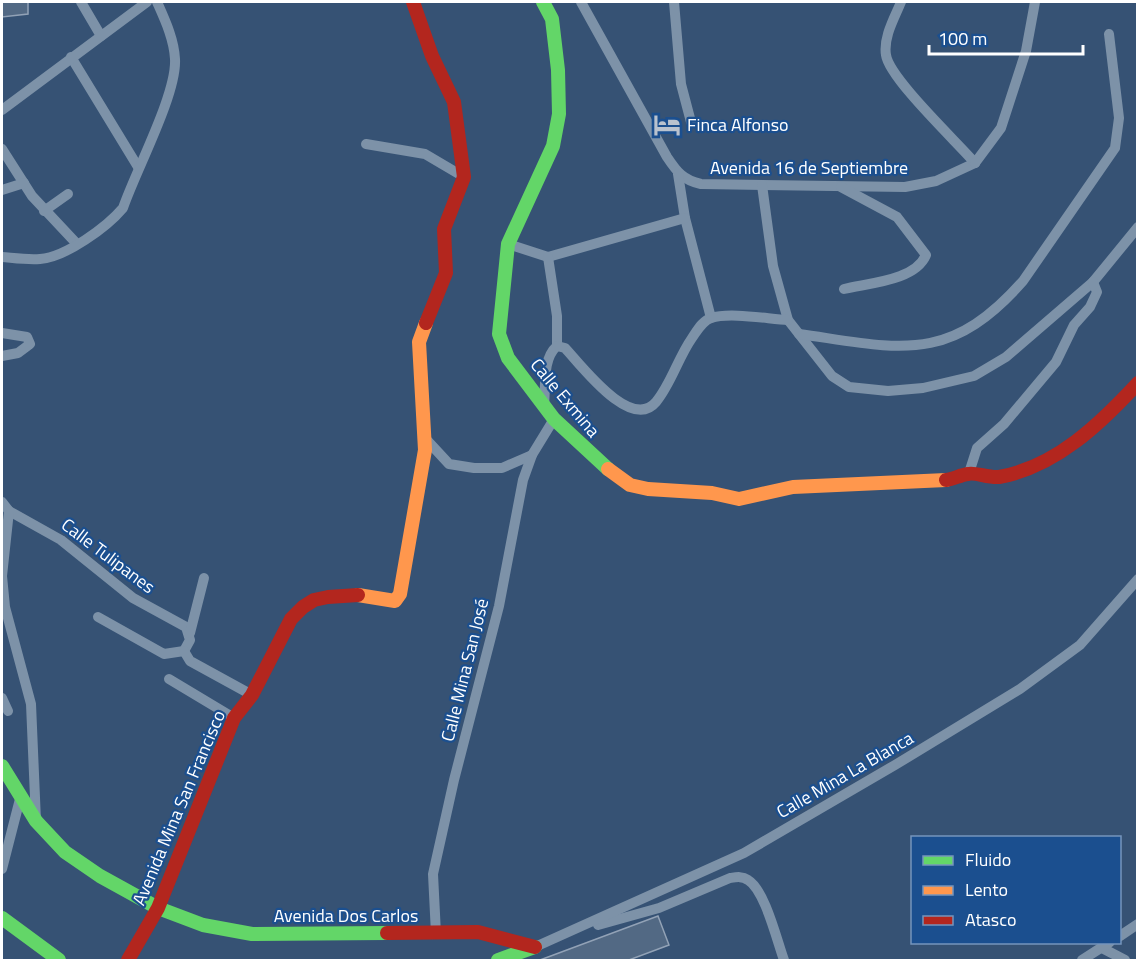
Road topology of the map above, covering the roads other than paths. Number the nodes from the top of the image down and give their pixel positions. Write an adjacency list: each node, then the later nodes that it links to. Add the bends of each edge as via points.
1 (81, 2): 11 (street)
2 (147, 2): 11 (street)
3 (157, 2): 18 (street, via 175,60 172,89)
4 (413, 2): 20 (street, via 454,102)
5 (543, 2): 30 (street, Calle Exmina, via 552,19 559,114 553,146)
6 (581, 2): 19 (street)
7 (674, 2): 14 (street, via 681,84)
8 (901, 2): 17 (street, via 888,34 886,56 896,76)
9 (1035, 2): 17 (street, via 1026,51 1001,128)
10 (1109, 34): 38 (street, via 1119,118 1115,148 1010,297 959,335 914,348 879,347)
11 (101, 36): 12 (street)
12 (71, 57): 13 (street); 18 (street)
13 (2, 110)
14 (691, 122)
15 (366, 144): 20 (street, via 425,154)
16 (2, 149): 21 (street)
17 (975, 163): 23 (street, Avenida 16 de Septiembre, via 936,181 905,187)
18 (138, 167): 29 (street, via 123,208 111,223)
19 (678, 174): 22 (street, Avenida 16 de Septiembre, via 701,184); 27 (street)
20 (464, 177): 44 (street, Avenida Mina San Francisco, via 444,229 446,273 419,342)
21 (24, 183): 24 (street); 26 (street)
22 (762, 185): 23 (street, Avenida 16 de Septiembre); 36 (street, via 773,266)
23 (839, 186): 34 (street, via 897,217 926,255 922,264 902,275)
24 (2, 190)
25 (68, 194): 26 (street)
26 (44, 211): 29 (street)
27 (685, 218): 32 (street); 35 (street)
28 (1137, 227): 33 (street)
29 (77, 244): 31 (street, via 42,259)
30 (508, 244): 32 (street); 42 (street, Calle Exmina, via 498,334 508,358)
31 (2, 257)
32 (548, 257): 39 (street, via 557,316)
33 (1093, 282): 38 (street, via 1006,357 974,376 923,388 888,391 849,387 832,376); 46 (street, via 1097,292 1074,325 1056,362 1004,424 977,448)
34 (844, 289)
35 (711, 318): 36 (street); 39 (street, via 688,345 647,410 620,403 577,365 565,348)
36 (789, 321): 38 (street)
37 (2, 333): 40 (street, via 27,337 30,344 18,353)
38 (799, 334)
39 (557, 346): 42 (street, via 547,363)
40 (2, 356)
41 (1137, 383): 46 (street, Calle Exmina, via 1096,427 1068,446 996,478 979,478)
42 (544, 405): 43 (street, Calle Exmina)
43 (554, 419): 45 (street, Calle Mina San José); 46 (street, Calle Exmina, via 595,460 630,485 648,489 712,493 739,499 793,487 927,482 956,479)
44 (424, 437): 45 (street, via 449,464 502,468); 55 (street, Avenida Mina San Francisco, via 425,450 399,594 395,600 356,595 328,597 303,607 291,619)
45 (532, 455): 67 (street, Calle Mina San José, via 523,480 499,606 433,874)
46 (969, 473)
47 (2, 502): 48 (street)
48 (9, 511): 52 (street, Calle Tulipanes, via 61,540 133,598); 61 (street, via 2,576 5,607 31,704)
49 (204, 578): 52 (street)
50 (1137, 579): 66 (street, Calle Mina La Blanca, via 1080,645 1020,689 744,853)
51 (98, 616): 53 (street, via 164,654)
52 (190, 633): 53 (street)
53 (184, 651): 55 (street, via 190,661)
54 (169, 679): 58 (street)
55 (252, 695): 58 (street, Avenida Mina San Francisco)
56 (2, 698): 57 (street)
57 (8, 711)
58 (234, 718): 63 (street, Avenida Mina San Francisco)
59 (2, 766): 60 (street, Avenida Dos Carlos)
60 (20, 799): 61 (street, Avenida Dos Carlos); 62 (street)
61 (36, 821): 63 (street, Avenida Dos Carlos, via 64,852)
62 (2, 869)
63 (158, 908): 67 (street, Avenida Dos Carlos, via 203,925 252,934); 72 (street, Avenida Mina San Francisco)
64 (2, 918): 71 (street)
65 (1137, 924): 68 (street)
66 (580, 929): 70 (street, Calle Mina La Blanca); 74 (street, via 660,908 741,876 759,891)
67 (436, 934): 70 (street, Avenida Dos Carlos, via 478,932)
68 (1121, 935)
69 (1106, 945): 75 (street); 76 (street)
70 (535, 947): 73 (street)
71 (58, 960)
72 (128, 960)
73 (500, 960)
74 (784, 960)
75 (1082, 960)
76 (1125, 960)

